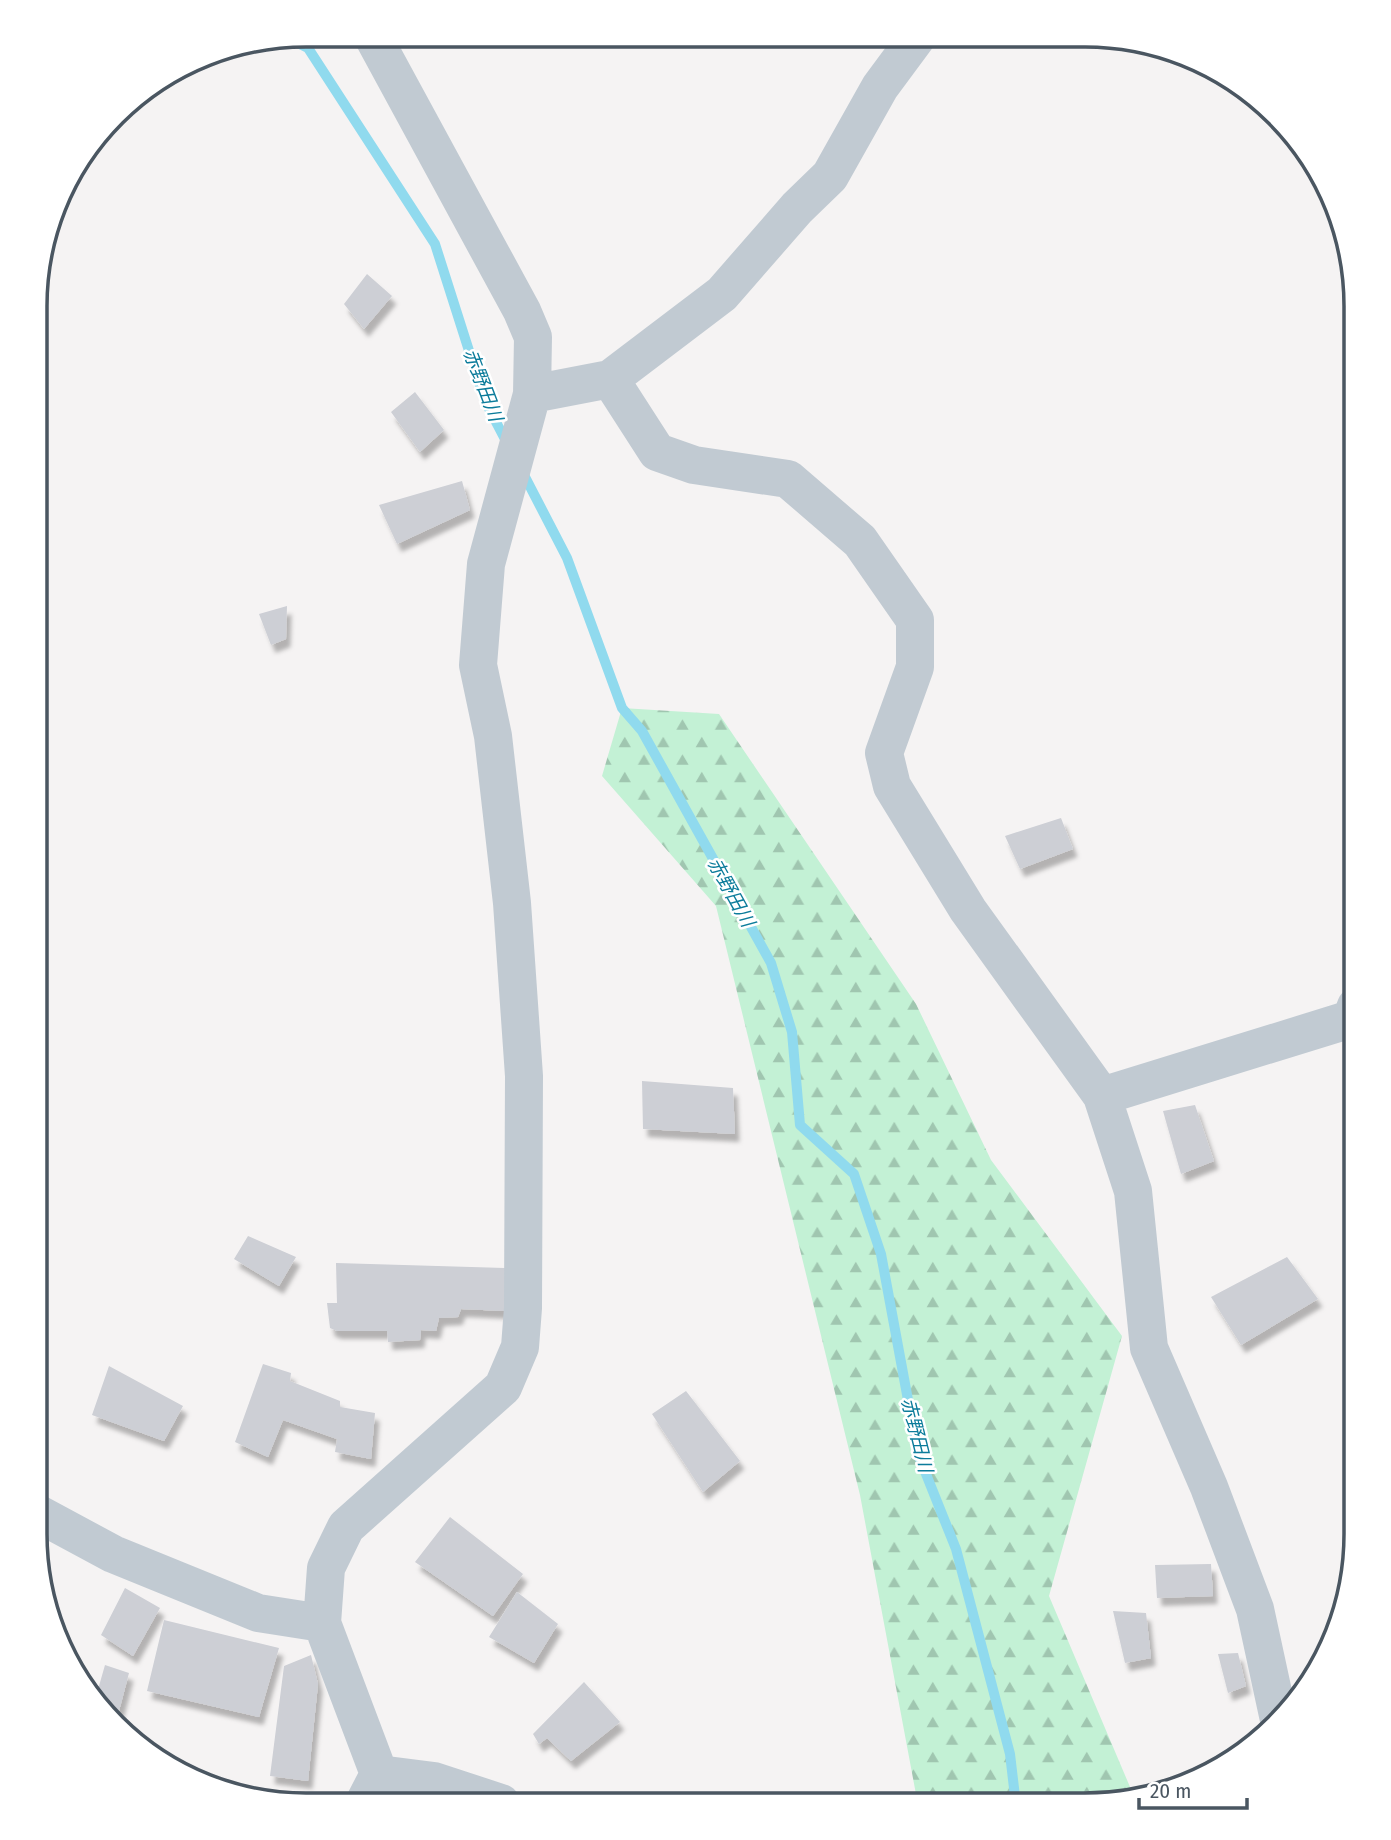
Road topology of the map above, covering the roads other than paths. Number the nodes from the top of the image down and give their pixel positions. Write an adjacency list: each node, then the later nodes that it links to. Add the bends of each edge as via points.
1 (379, 47): 4 (street, via 522,311 533,337)
2 (910, 47): 3 (street, via 880,87 830,176 722,294)
3 (610, 379): 4 (street); 6 (street, via 657,452 694,465 788,479 860,541 900,598 915,621 915,667 884,753 892,786 968,911)
4 (532, 394): 8 (street, via 486,564 478,665 493,736 512,903 524,1076 520,1348 503,1387 346,1527 326,1568)
5 (1344, 1021): 6 (street)
6 (1102, 1096): 9 (street, via 1133,1191 1149,1348 1255,1609)
7 (47, 1518): 8 (street, via 113,1554 258,1613)
8 (322, 1623): 10 (street)
9 (1276, 1707)
10 (372, 1789): 11 (street, via 434,1782)
11 (469, 1793)

